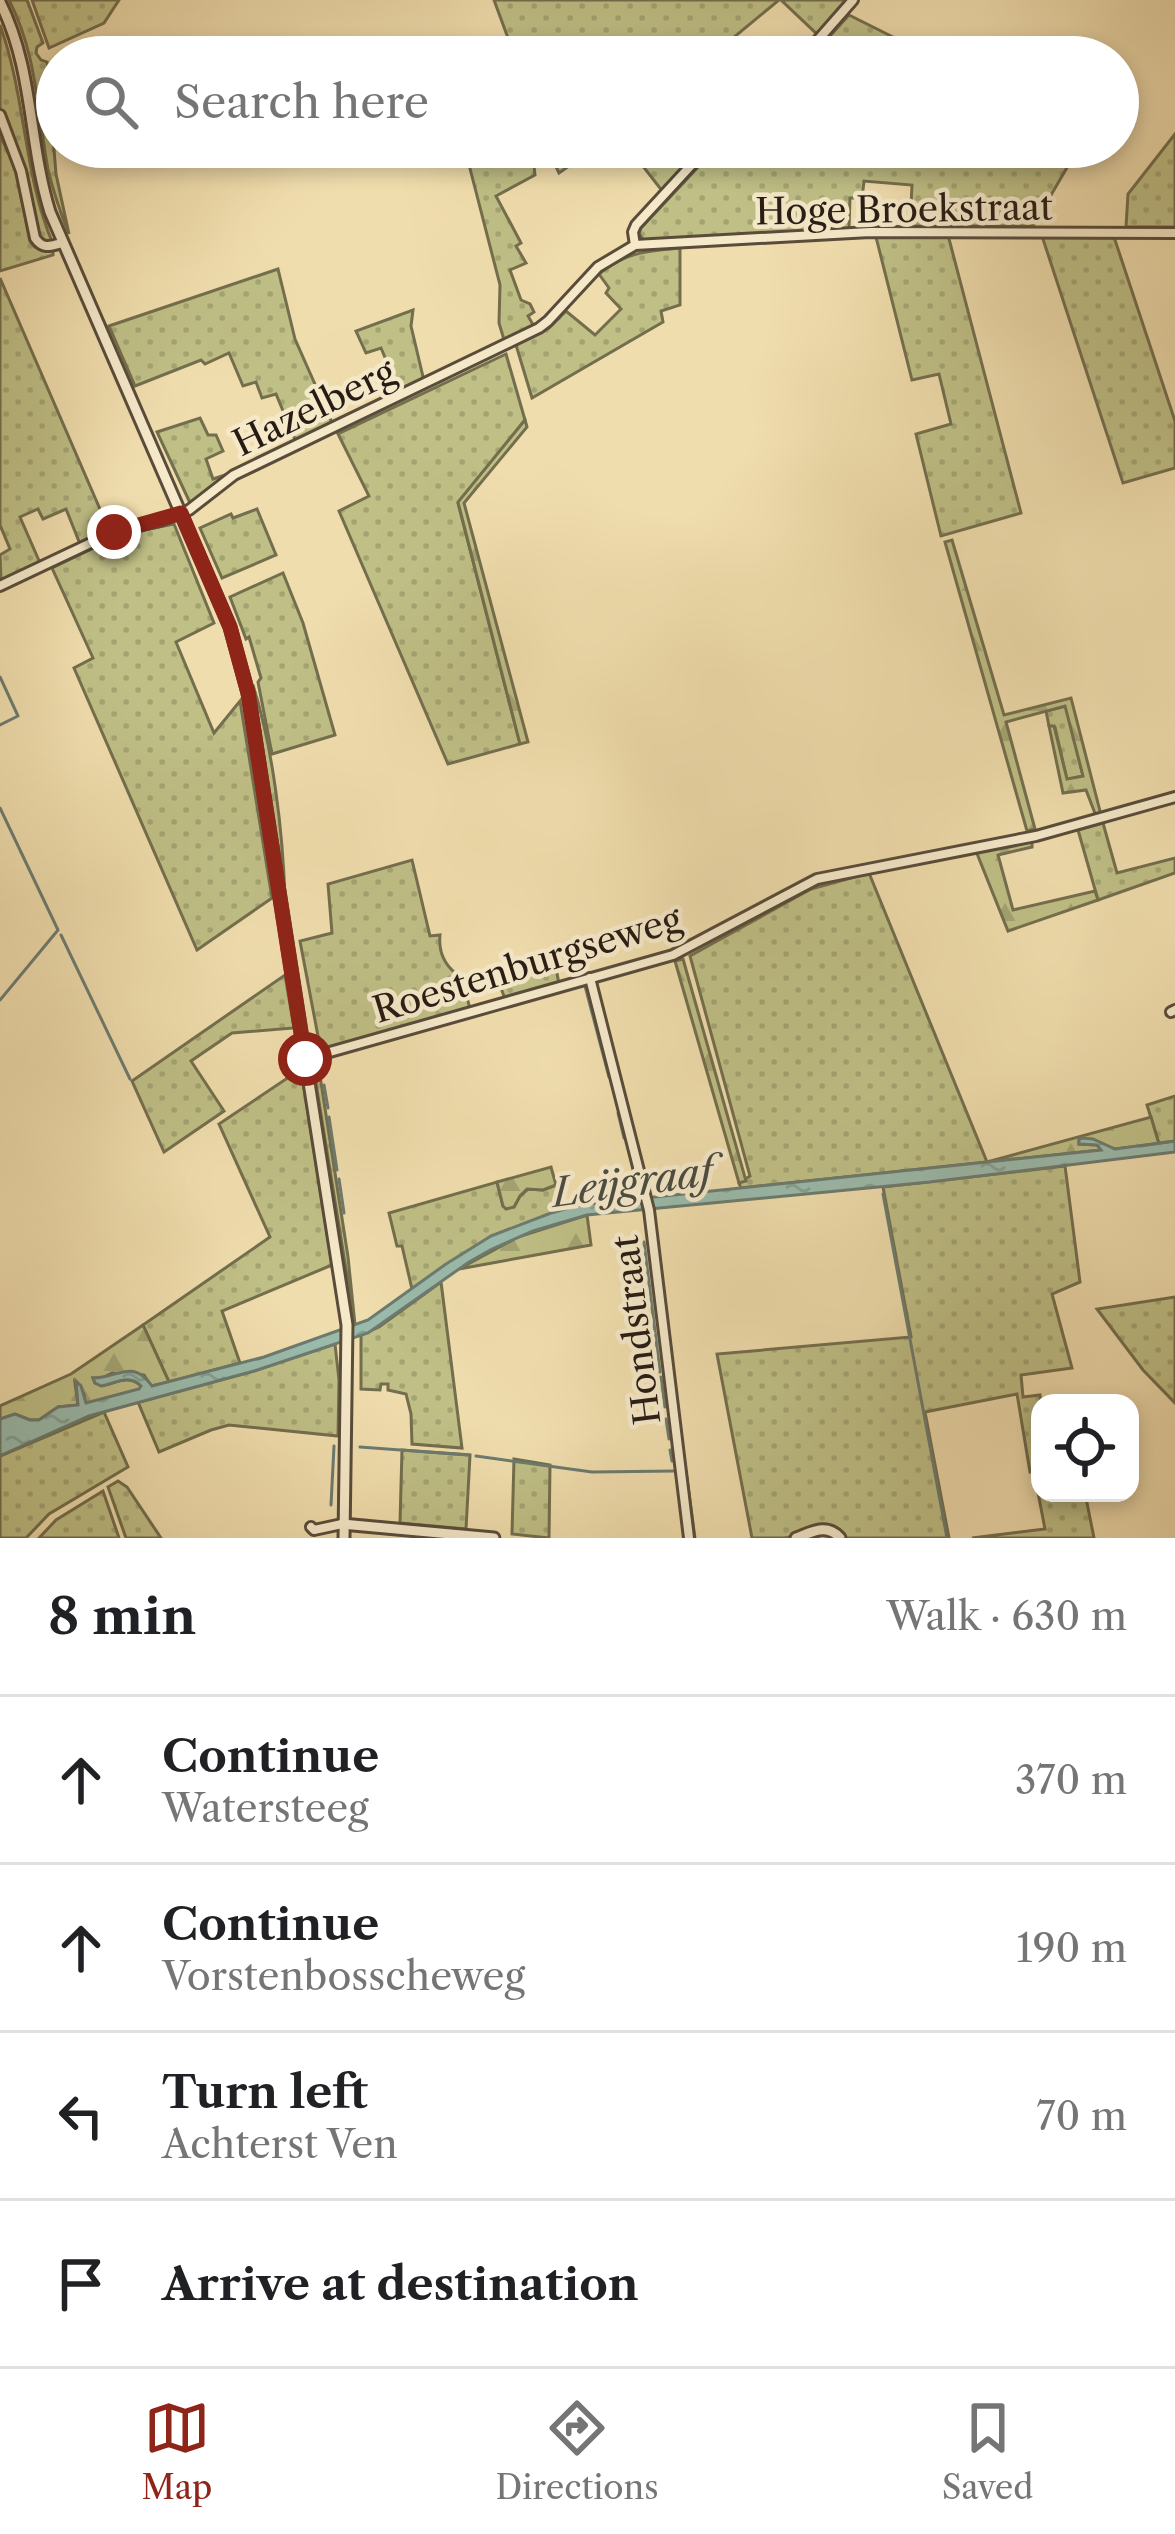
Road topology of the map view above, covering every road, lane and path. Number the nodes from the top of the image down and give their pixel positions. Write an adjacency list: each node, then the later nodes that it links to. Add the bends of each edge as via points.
1 (853, 0): 3 (street)
2 (0, 2): 5 (street, via 23,63)
3 (821, 36)
4 (0, 115): 9 (street, via 35,238 43,246)
5 (36, 150)
6 (39, 168): 9 (street)
7 (689, 168): 10 (street, via 636,225)
8 (1175, 232): 10 (street, Hoge Broekstraat, via 891,232)
9 (62, 243): 11 (street)
10 (635, 245): 11 (street, Hazelberg, via 598,268 548,321 234,475)
11 (181, 513): 12 (street, Hazelberg, via 114,532); 15 (street, via 230,627 248,693)
12 (0, 586)
13 (1175, 797): 14 (street, Roestenburgseweg, via 1036,836 817,879 673,955)
14 (590, 978): 15 (street, Roestenburgseweg); 21 (street, Hondstraat, via 649,1210)
15 (305, 1059): 16 (street, via 347,1324)
16 (342, 1524): 17 (street); 18 (street); 19 (street)
17 (311, 1527)
18 (476, 1537): 20 (street)
19 (341, 1538)
20 (494, 1538)
21 (689, 1538)
22 (796, 1538): 23 (street, via 824,1529)
23 (840, 1538)

